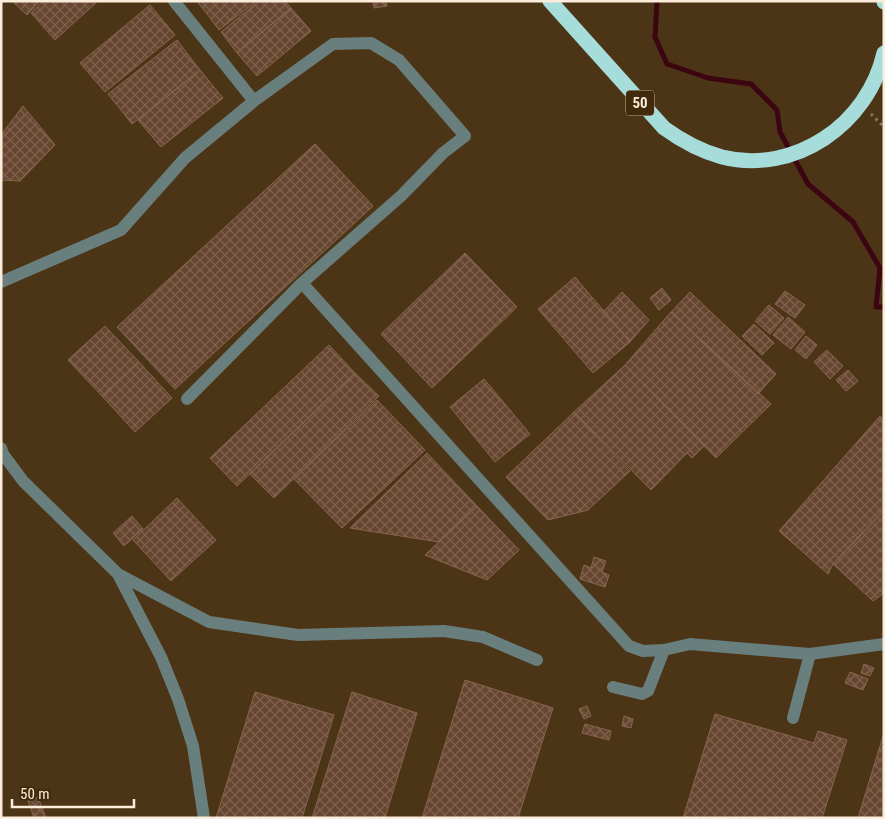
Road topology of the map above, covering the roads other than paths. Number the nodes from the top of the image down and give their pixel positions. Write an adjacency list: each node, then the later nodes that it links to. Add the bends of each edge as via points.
1 (174, 1): 4 (lane)
2 (550, 1): 3 (highway, 50, via 664,128 703,151 737,159 781,157 827,138 862,104 872,89)
3 (884, 53)
4 (254, 102): 5 (lane, via 185,158 121,230); 6 (lane, via 333,44 371,43 399,60 465,136)
5 (1, 282)
6 (302, 283): 7 (lane); 11 (lane, via 629,646 643,651)
7 (187, 399)
8 (1, 448): 9 (lane, via 23,481)
9 (118, 574): 13 (lane, via 209,622 298,635 444,630 483,637); 16 (lane, via 161,657 178,700 192,746)
10 (884, 644): 12 (lane)
11 (664, 650): 12 (lane, via 690,644); 14 (lane, via 648,691 642,694)
12 (810, 654): 15 (lane)
13 (537, 660)
14 (613, 687)
15 (793, 718)
16 (204, 818)

